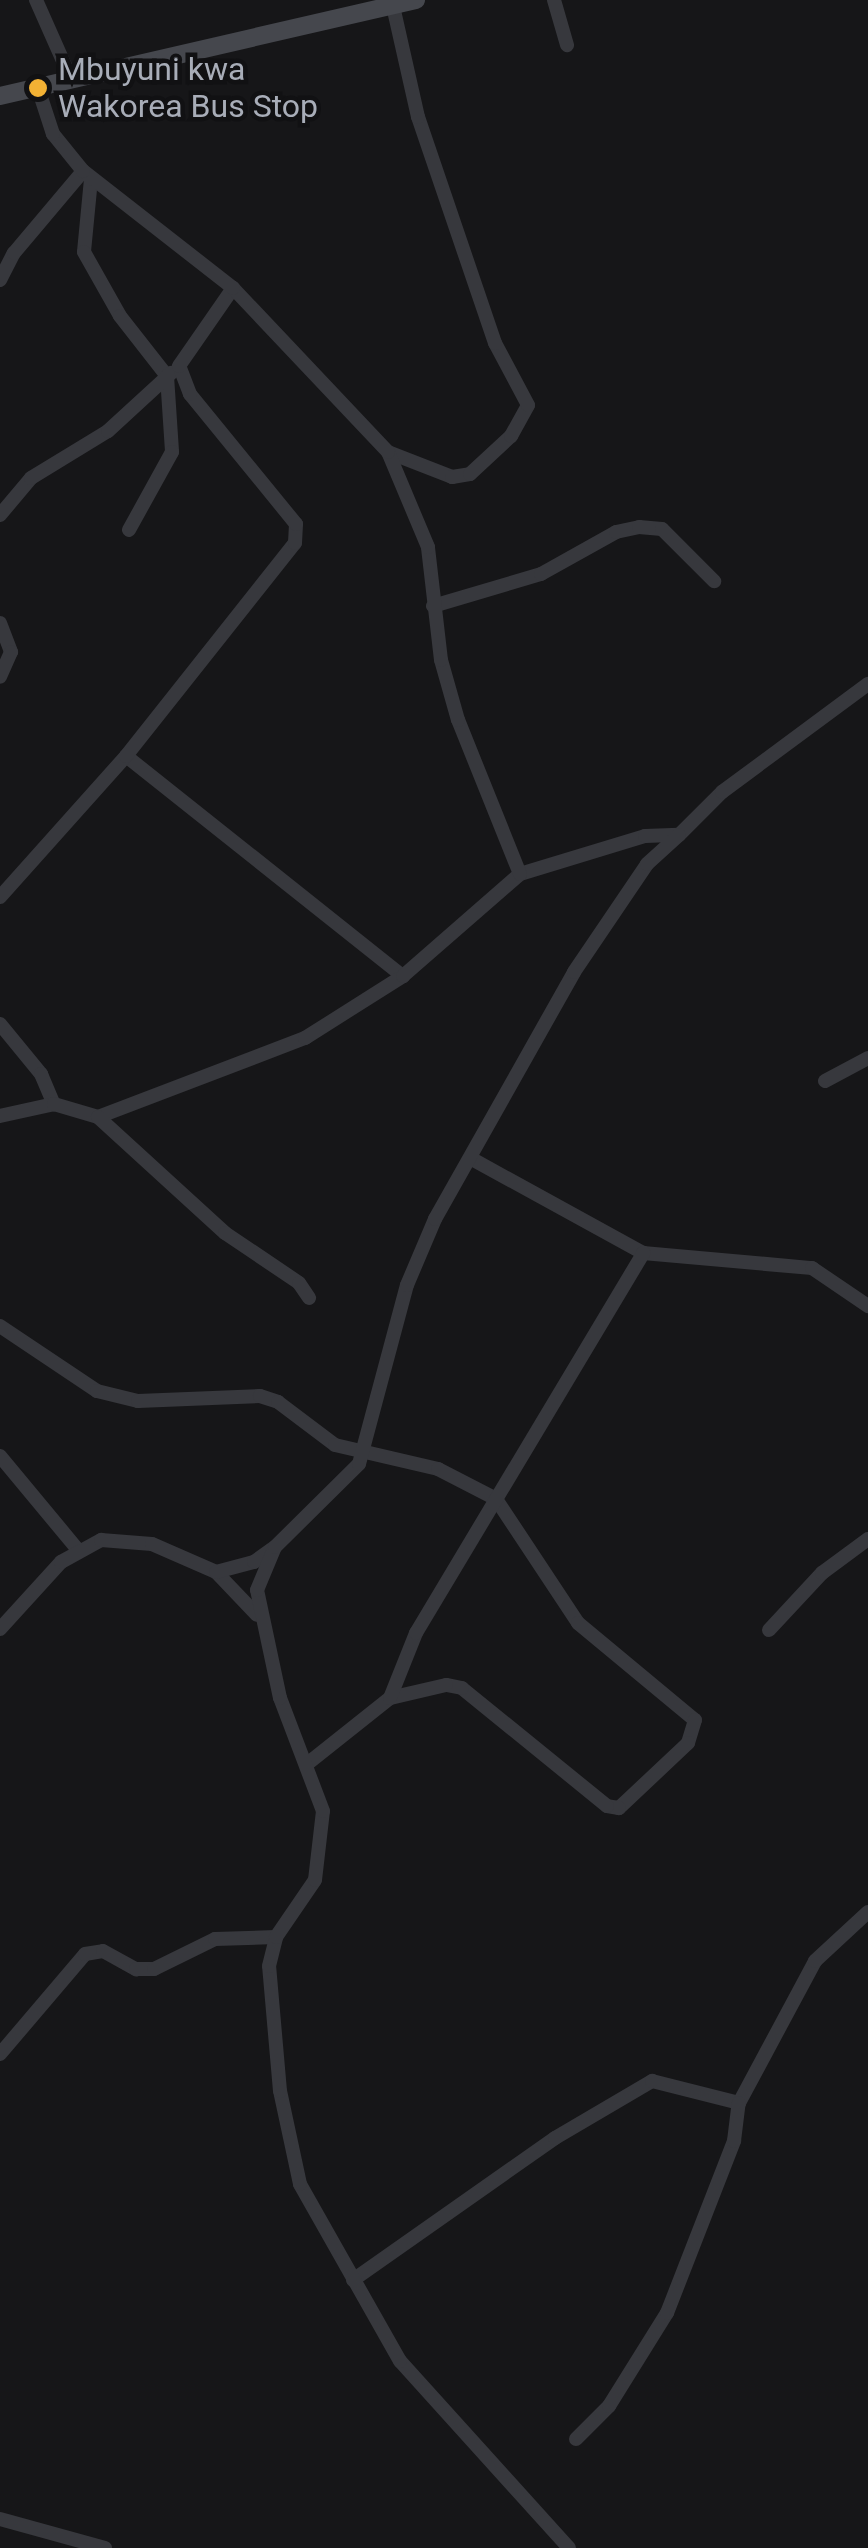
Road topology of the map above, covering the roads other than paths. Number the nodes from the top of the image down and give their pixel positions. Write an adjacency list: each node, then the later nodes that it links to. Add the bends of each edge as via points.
1 (36, 0): 6 (street)
2 (416, 0): 4 (main road)
3 (554, 0): 5 (street)
4 (394, 6): 6 (main road); 13 (street, via 418,117 495,343 528,405 511,436 470,474 452,477)
5 (567, 45)
6 (71, 79): 7 (main road)
7 (38, 88): 8 (main road); 9 (street, via 53,134)
8 (0, 96)
9 (86, 175): 10 (street, via 14,253); 11 (street); 12 (street, via 84,252 120,316)
10 (0, 280)
11 (233, 288): 12 (street); 13 (street)
12 (173, 371): 14 (street, via 108,431 31,478); 15 (street, via 172,452); 21 (street, via 296,524 294,542)
13 (388, 452): 17 (street, via 424,534)
14 (0, 515)
15 (129, 530)
16 (714, 581): 17 (street, via 662,529 639,527 616,532 540,574)
17 (434, 606): 23 (street, via 458,720)
18 (0, 623): 19 (street, via 11,652)
19 (0, 677)
20 (868, 684): 22 (street, via 722,792)
21 (126, 756): 24 (street); 25 (street)
22 (679, 835): 23 (street, via 645,836); 32 (street, via 647,864 574,972)
23 (520, 874): 25 (street)
24 (0, 897)
25 (403, 976): 31 (street, via 305,1038)
26 (0, 1024): 29 (street, via 41,1074)
27 (868, 1058): 28 (street)
28 (825, 1081)
29 (54, 1104): 30 (street); 31 (street)
30 (0, 1116)
31 (98, 1117): 34 (street, via 225,1233 300,1284)
32 (472, 1159): 33 (street); 37 (street, via 407,1285)
33 (643, 1252): 35 (street, via 812,1268); 39 (street)
34 (309, 1298)
35 (868, 1306)
36 (0, 1326): 37 (street, via 97,1391 138,1401 260,1396 335,1445)
37 (365, 1450): 39 (street, via 438,1469); 41 (street, via 335,1494)
38 (0, 1456): 42 (street)
39 (496, 1499): 47 (street, via 416,1634); 47 (street, via 578,1623 696,1720 696,1730 619,1808 607,1806 462,1688 446,1685)
40 (868, 1539): 46 (street, via 822,1573)
41 (275, 1547): 43 (street, via 254,1562); 44 (street, via 257,1590)
42 (78, 1550): 43 (street, via 101,1540 140,1542); 45 (street)
43 (216, 1572): 44 (street)
44 (258, 1615): 48 (street)
45 (0, 1628)
46 (769, 1630)
47 (390, 1698): 48 (street)
48 (307, 1764): 50 (street, via 323,1811 315,1880)
49 (868, 1912): 52 (street, via 815,1961)
50 (276, 1937): 51 (street, via 215,1939 154,1969 136,1969 103,1952 85,1954); 53 (street, via 270,1992 291,2148 300,2184)
51 (0, 2054)
52 (739, 2103): 53 (street, via 652,2081 555,2138); 54 (street, via 734,2142 668,2313 609,2406)
53 (353, 2280): 57 (street, via 400,2361)
54 (576, 2439)
55 (0, 2519): 56 (street)
56 (95, 2547)
57 (569, 2548)

